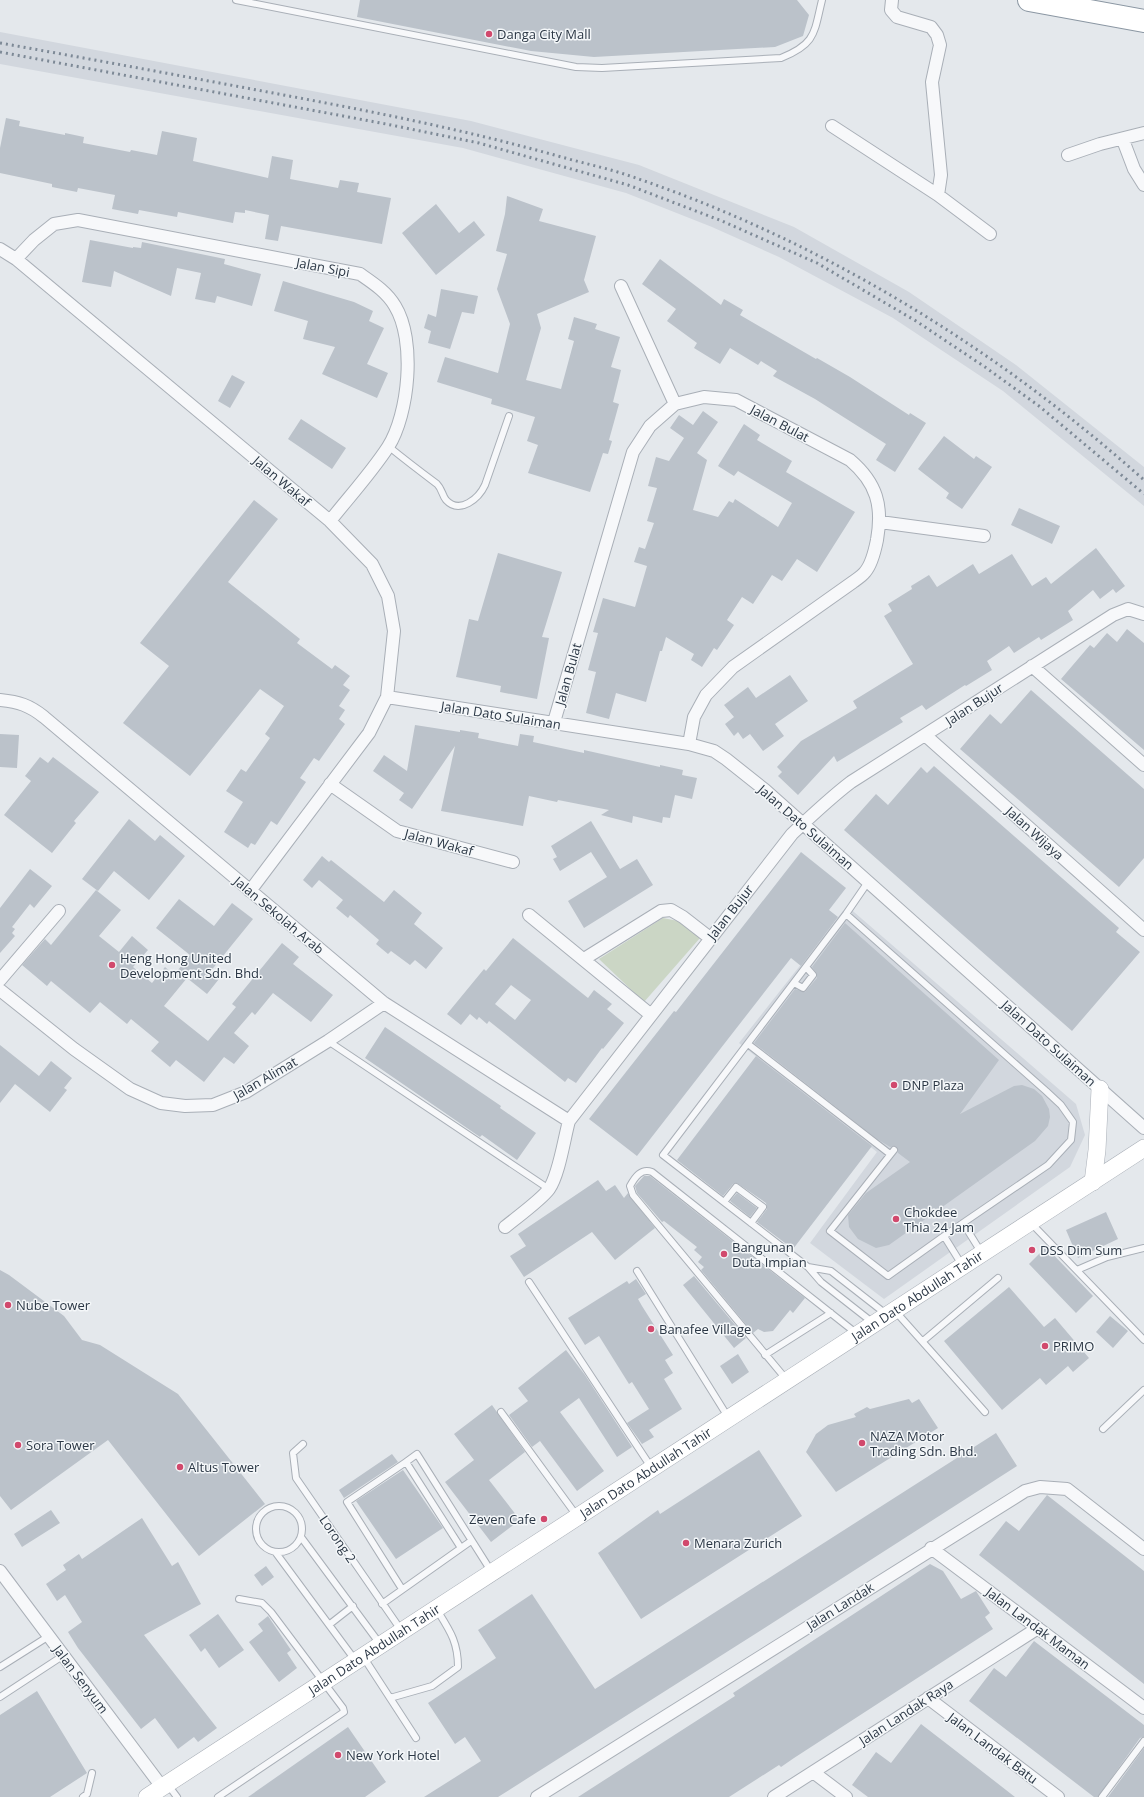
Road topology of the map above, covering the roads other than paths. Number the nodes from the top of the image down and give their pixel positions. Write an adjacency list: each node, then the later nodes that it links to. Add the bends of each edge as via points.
1 (236, 0): 2 (lane, via 576,67 602,68 781,58 798,51 809,41)
2 (822, 0)
3 (892, 0): 11 (street, via 891,10 897,17 931,27 940,46 932,82 941,175)
4 (1029, 0): 5 (highway)
5 (1144, 21)
6 (832, 126): 11 (street)
7 (1144, 133): 8 (street)
8 (1123, 140): 9 (street, via 1100,144); 10 (street, via 1134,169)
9 (1068, 155)
10 (1144, 185)
11 (938, 195): 12 (street)
12 (990, 234)
13 (0, 249): 14 (street, Jalan Wakaf)
14 (16, 259): 18 (street, Jalan Sipi, via 54,224 78,220 360,274 378,286 396,307 406,338 406,382 402,412); 19 (street, Jalan Wakaf)
15 (621, 286): 16 (street)
16 (676, 404): 20 (street, Jalan Bulat, via 704,397 736,400 850,460 861,470 870,484 878,502); 26 (street, Jalan Bulat, via 650,426 633,452)
17 (509, 416): 18 (lane, via 480,495 471,502 459,505 446,500 440,487)
18 (388, 446): 19 (street, Jalan Sipi)
19 (330, 521): 24 (street, Jalan Wakaf, via 372,564 388,596 394,630)
20 (880, 522): 21 (street); 28 (street, Jalan Bulat, via 875,550 865,572 732,667 703,700 694,717)
21 (984, 536)
22 (1144, 614): 23 (street, Jalan Bujur, via 1123,610)
23 (1032, 666): 27 (street, Jalan Bujur); 29 (street)
24 (387, 697): 26 (street, Jalan Dato Sulaiman); 30 (street, Jalan Wakaf, via 369,733)
25 (0, 700): 34 (street, Jalan Sekolah Arab, via 14,701 31,707)
26 (554, 722): 28 (street, Jalan Dato Sulaiman)
27 (926, 735): 31 (street, Jalan Bujur, via 852,782); 38 (street, Jalan Wijaya)
28 (689, 744): 31 (street, Jalan Dato Sulaiman, via 726,759)
29 (1144, 765)
30 (330, 784): 32 (street, Jalan Wakaf, via 397,831); 34 (street, Jalan Wakaf)
31 (803, 824): 33 (street, Jalan Dato Sulaiman); 39 (street, Jalan Bujur, via 792,834)
32 (513, 862)
33 (868, 882): 36 (lane); 49 (street, Jalan Dato Sulaiman)
34 (250, 891): 45 (street, Jalan Sekolah Arab)
35 (59, 911): 42 (street)
36 (846, 914): 41 (lane); 58 (lane, via 1046,1091 1061,1105 1073,1122 1071,1140 1048,1165)
37 (529, 915): 40 (street)
38 (1144, 930)
39 (710, 938): 40 (street, via 671,910 661,911); 46 (street, Jalan Bujur)
40 (584, 959): 46 (street)
41 (806, 967): 43 (lane); 43 (lane, via 813,975 803,988)
42 (0, 980)
43 (794, 983): 48 (lane)
44 (0, 990): 47 (street, Jalan Alimat, via 74,1049 130,1089 161,1103 185,1106 212,1105 246,1092)
45 (384, 1003): 47 (street, Jalan Alimat); 50 (street, Jalan Sekolah Arab)
46 (651, 1015): 50 (street, Jalan Bujur)
47 (328, 1041): 54 (lane)
48 (748, 1044): 55 (lane, via 663,1155); 60 (lane, via 892,1152 830,1231 888,1276)
49 (1100, 1089): 51 (street, Jalan Dato Sulaiman); 53 (street, via 1097,1150)
50 (569, 1121): 54 (street, Jalan Bujur, via 557,1172)
51 (1144, 1128)
52 (1144, 1148): 53 (street, Jalan Dato Abdullah Tahir)
53 (1092, 1182): 56 (street, Jalan Dato Abdullah Tahir)
54 (549, 1189): 59 (street, Jalan Bujur)
55 (724, 1202): 57 (lane); 57 (lane, via 736,1187 763,1207)
56 (1030, 1222): 62 (street, Jalan Dato Abdullah Tahir); 65 (lane)
57 (751, 1223): 64 (lane)
58 (963, 1223): 60 (lane); 62 (lane)
59 (505, 1227)
60 (944, 1236): 63 (lane)
61 (1144, 1248): 65 (lane, via 1107,1257)
62 (983, 1253): 63 (street, Jalan Dato Abdullah Tahir)
63 (963, 1266): 70 (street, Jalan Dato Abdullah Tahir)
64 (808, 1267): 70 (lane, via 822,1282); 70 (lane, via 831,1271)
65 (1077, 1270): 72 (lane)
66 (637, 1271): 79 (lane)
67 (998, 1278): 73 (lane)
68 (529, 1282): 83 (lane)
69 (831, 1313): 71 (lane); 74 (lane); 74 (lane, via 652,1172 641,1172 630,1186 633,1195)
70 (886, 1317): 71 (street, Jalan Dato Abdullah Tahir); 73 (lane)
71 (858, 1334): 75 (street, Jalan Dato Abdullah Tahir)
72 (1144, 1340)
73 (923, 1341): 78 (lane)
74 (765, 1355): 75 (lane)
75 (787, 1381): 79 (street, Jalan Dato Abdullah Tahir)
76 (1144, 1390): 80 (lane)
77 (501, 1412): 84 (lane)
78 (985, 1412)
79 (729, 1418): 83 (street, Jalan Dato Abdullah Tahir)
80 (1103, 1429)
81 (303, 1444): 95 (lane, Lorong 2, via 293,1454 296,1478)
82 (406, 1462): 86 (lane, via 417,1454); 87 (lane); 93 (lane, via 347,1502)
83 (652, 1468): 84 (street, Jalan Dato Abdullah Tahir)
84 (578, 1517): 92 (street, Jalan Dato Abdullah Tahir)
85 (301, 1537): 90 (lane, via 291,1549); 90 (lane, via 302,1530 297,1515 285,1507 270,1508 258,1518 256,1533 263,1547); 96 (lane)
86 (471, 1541): 87 (lane); 92 (lane)
87 (460, 1548): 93 (lane)
88 (931, 1548): 89 (street, Jalan Landak, via 1025,1490 1040,1487 1067,1489); 99 (street, Jalan Landak Maman); 119 (street, Jalan Landak)
89 (1144, 1549)
90 (276, 1553): 98 (lane)
91 (0, 1571): 101 (street, Jalan Senyum)
92 (492, 1573): 97 (street, Jalan Dato Abdullah Tahir)
93 (402, 1589): 95 (lane)
94 (239, 1599): 106 (lane, via 262,1603 272,1612)
95 (382, 1604): 100 (lane, Lorong 2)
96 (353, 1606): 98 (lane); 102 (lane)
97 (436, 1609): 100 (street, Jalan Dato Abdullah Tahir); 108 (lane, via 455,1642 458,1650 458,1667 432,1686)
98 (330, 1624): 104 (lane)
99 (1038, 1628): 109 (street, Jalan Landak Raya); 110 (street, Jalan Landak Maman)
100 (402, 1631): 102 (street, Jalan Dato Abdullah Tahir)
101 (49, 1636): 103 (street, Jalan Senyum); 105 (lane)
102 (381, 1645): 104 (street, Jalan Dato Abdullah Tahir)
103 (64, 1656): 107 (lane); 115 (street, Jalan Senyum)
104 (359, 1659): 106 (street, Jalan Dato Abdullah Tahir); 108 (lane)
105 (0, 1667)
106 (323, 1682): 115 (street, Jalan Dato Abdullah Tahir); 118 (lane, via 343,1708 342,1714)
107 (0, 1697)
108 (390, 1698): 111 (lane)
109 (928, 1698): 113 (street, Jalan Landak Raya); 122 (street, Jalan Landak Batu)
110 (1144, 1708)
111 (416, 1738)
112 (1144, 1741): 123 (lane)
113 (813, 1772): 120 (street, Jalan Landak Raya); 121 (street)
114 (92, 1773): 116 (lane, via 88,1794)
115 (168, 1789): 117 (street, Jalan Dato Abdullah Tahir)
116 (83, 1797)
117 (147, 1797)
118 (218, 1797)
119 (538, 1797)
120 (774, 1797)
121 (846, 1797)
122 (1058, 1797)
123 (1102, 1797)

